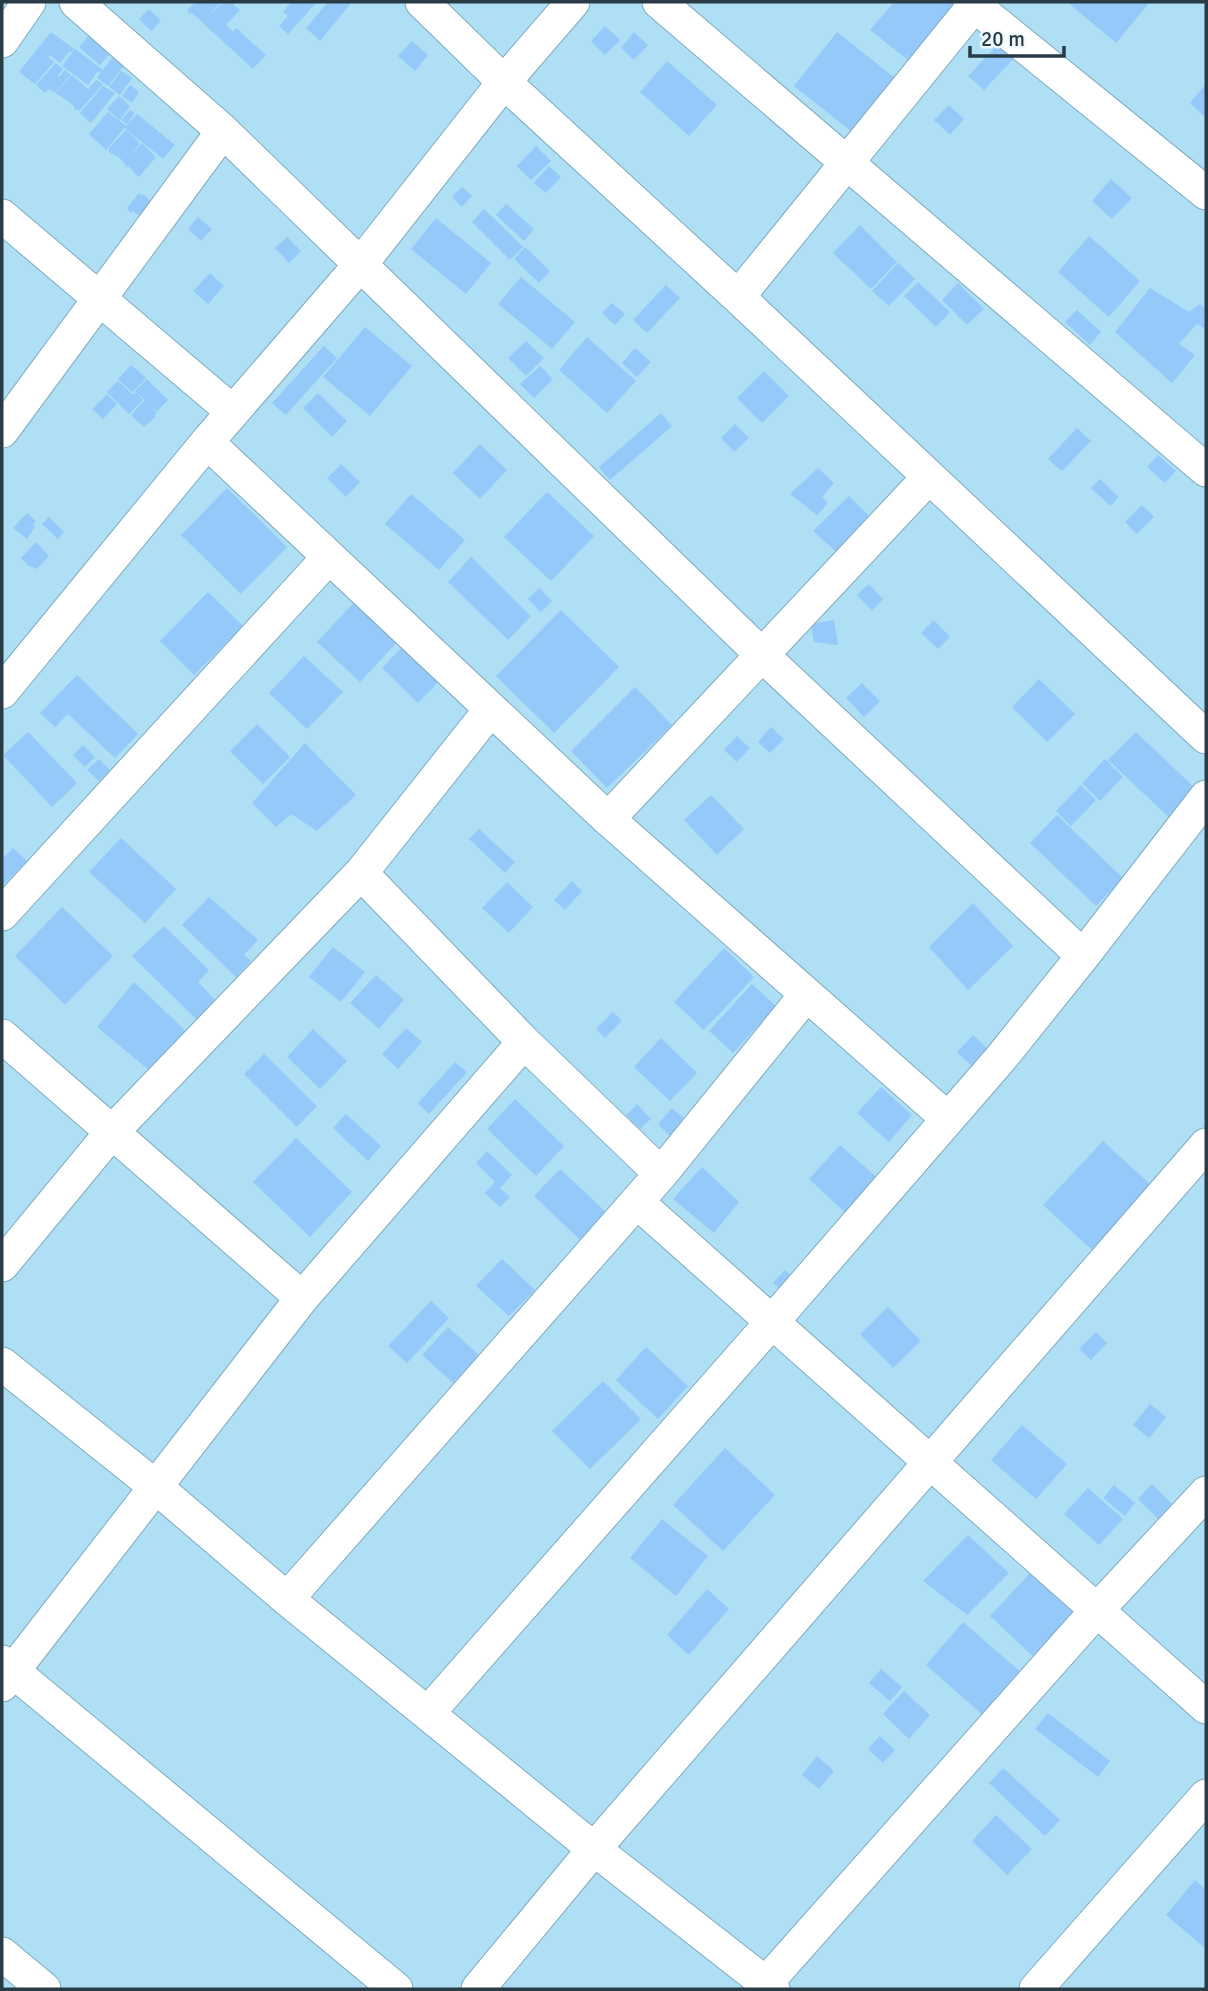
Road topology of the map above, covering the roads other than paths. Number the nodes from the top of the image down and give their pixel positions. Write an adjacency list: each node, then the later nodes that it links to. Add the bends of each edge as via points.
1 (29, 2): 7 (street)
2 (76, 2): 9 (street)
3 (422, 2): 8 (street)
4 (573, 2): 8 (street)
5 (659, 2): 10 (street)
6 (974, 3): 10 (street); 11 (street)
7 (2, 41)
8 (504, 82): 13 (street); 14 (street)
9 (223, 131): 13 (street); 15 (street)
10 (848, 162): 14 (street); 19 (street)
11 (1206, 193)
12 (2, 216): 15 (street)
13 (360, 265): 16 (street); 22 (street)
14 (738, 297): 20 (street)
15 (100, 299): 16 (street); 17 (street)
16 (233, 412): 18 (street)
17 (2, 429)
18 (207, 442): 21 (street); 23 (street)
19 (1206, 470)
20 (929, 477): 22 (street); 25 (street)
21 (329, 557): 24 (street); 29 (street)
22 (761, 654): 27 (street); 30 (street)
23 (2, 692)
24 (491, 709): 27 (street); 28 (street)
25 (1206, 737)
26 (1206, 797): 30 (street)
27 (608, 819): 31 (street)
28 (361, 873): 33 (street); 35 (street)
29 (2, 914)
30 (1083, 956): 34 (street)
31 (806, 995): 34 (street); 37 (street)
32 (2, 1036): 35 (street)
33 (524, 1042): 37 (street); 40 (street)
34 (948, 1119): 41 (street)
35 (111, 1133): 39 (street); 40 (street)
36 (1206, 1145): 43 (street)
37 (661, 1174): 38 (street)
38 (636, 1202): 41 (street); 46 (street)
39 (2, 1265)
40 (302, 1297): 44 (street)
41 (772, 1322): 43 (street); 50 (street)
42 (2, 1364): 44 (street)
43 (930, 1462): 47 (street); 52 (street)
44 (156, 1487): 46 (street); 48 (street)
45 (1206, 1493): 47 (street)
46 (287, 1600): 50 (street)
47 (1098, 1609): 49 (street); 54 (street)
48 (5, 1673): 56 (street)
49 (1206, 1707)
50 (428, 1713): 52 (street)
51 (1206, 1796): 58 (street)
52 (594, 1849): 54 (street); 57 (street)
53 (2, 1954): 55 (street)
54 (769, 1986)
55 (44, 1989)
56 (396, 1989)
57 (478, 1989)
58 (1035, 1989)

